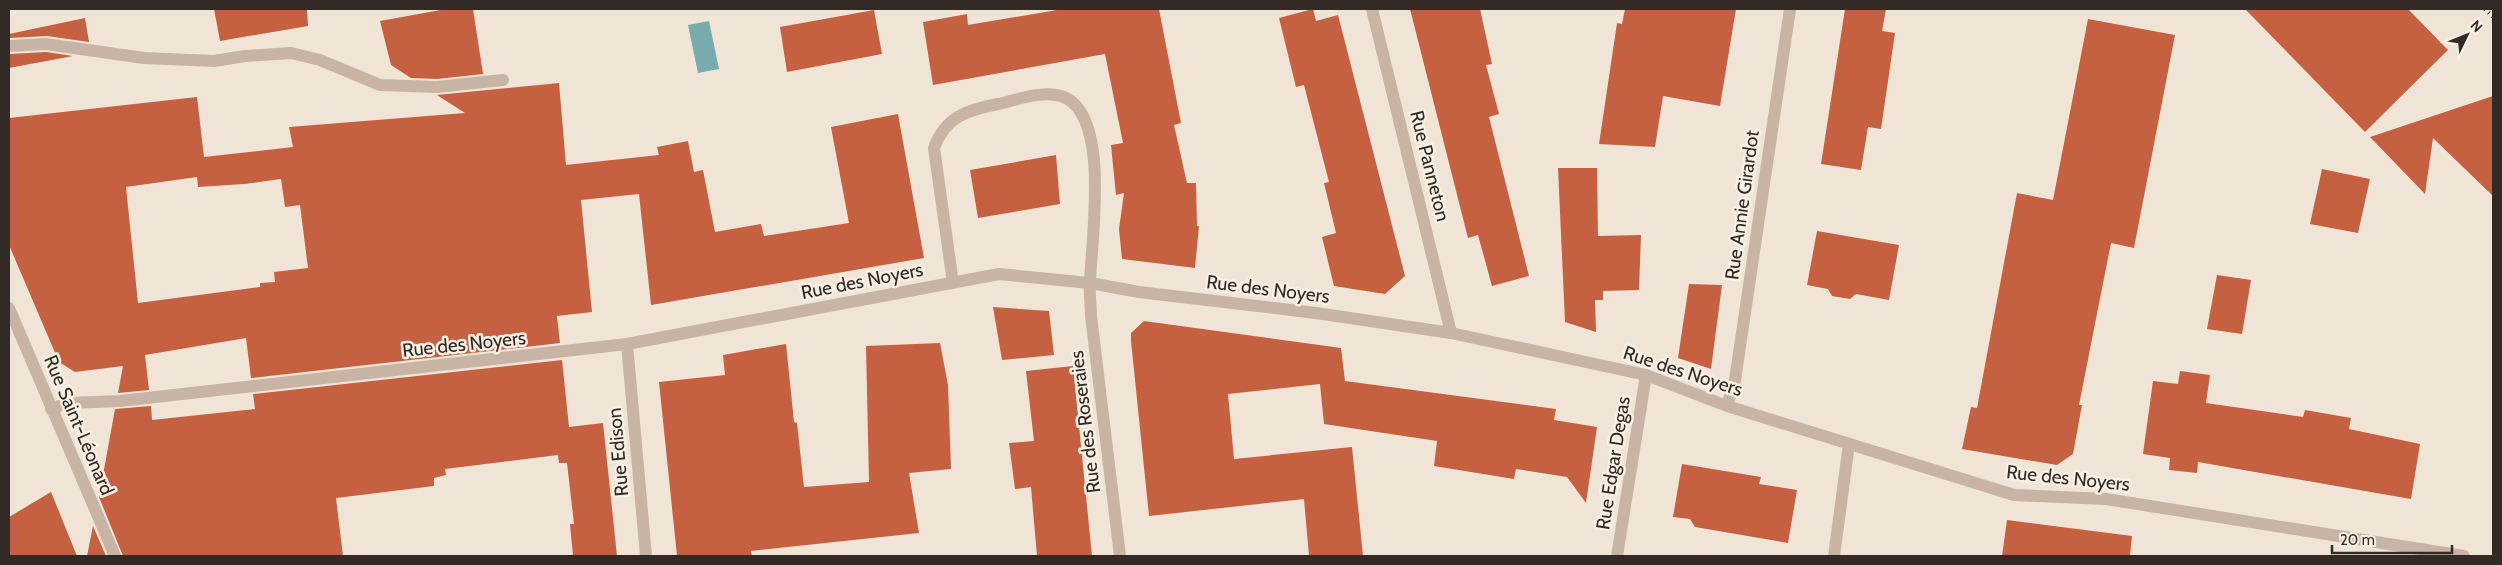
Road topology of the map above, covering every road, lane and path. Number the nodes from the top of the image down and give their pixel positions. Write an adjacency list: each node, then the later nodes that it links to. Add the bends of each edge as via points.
1 (1372, 9): 9 (street, Rue Panneton)
2 (1790, 9): 12 (street, Rue Annie Girardot, via 1735,380)
3 (9, 46): 4 (street, via 46,44 144,58 214,61 291,53 320,60 380,85 437,87)
4 (503, 80)
5 (953, 283): 6 (street, Rue des Noyers, via 999,274); 6 (street, Rue des Roseraies, via 934,148 940,132 955,118 977,108 1041,94 1062,96 1077,108 1087,127 1093,151 1097,207); 10 (street, Rue des Noyers)
6 (1090, 283): 9 (street, Rue des Noyers); 17 (street, Rue des Roseraies, via 1091,316)
7 (9, 308): 8 (street, Rue Saint-Léonard)
8 (12, 322): 13 (street, Rue Saint-Léonard)
9 (1451, 333): 11 (street, Rue des Noyers)
10 (627, 344): 13 (street, Rue des Noyers, via 120,401 67,404); 16 (street, Rue Edison)
11 (1646, 375): 12 (street, Rue des Noyers); 18 (street, Rue Edgar Degas)
12 (1727, 406): 14 (street, Rue des Noyers)
13 (51, 409): 15 (street, Rue Saint-Léonard)
14 (1849, 444): 19 (street); 20 (street, Rue des Noyers, via 2014,495 2106,499)
15 (115, 556)
16 (646, 556)
17 (1120, 556)
18 (1617, 556)
19 (1834, 556)
20 (2464, 556)

